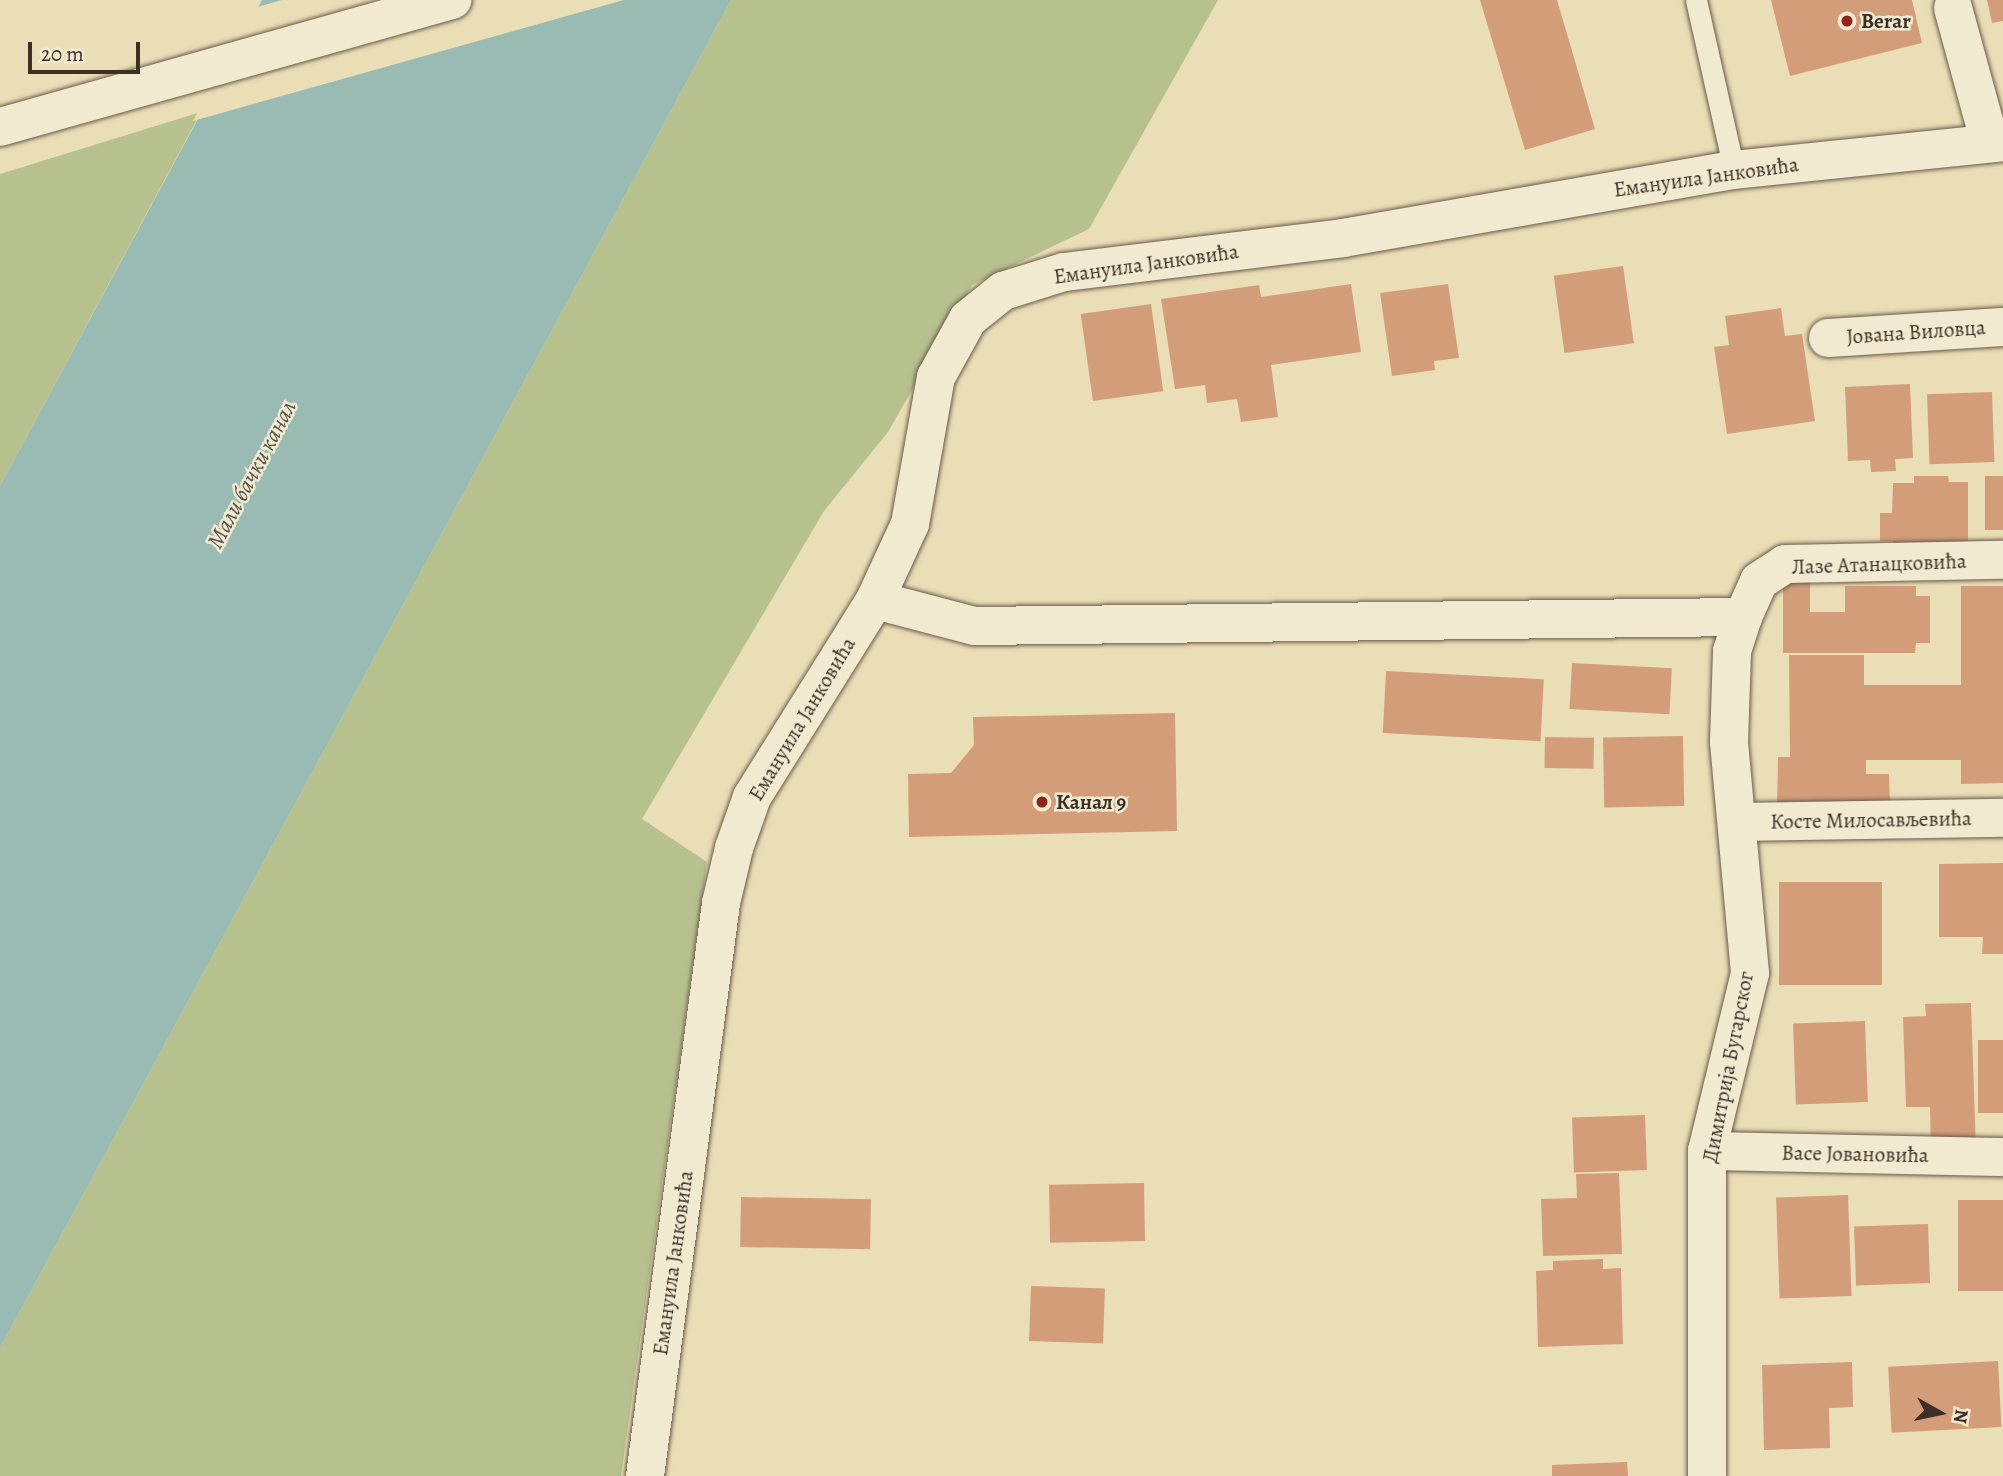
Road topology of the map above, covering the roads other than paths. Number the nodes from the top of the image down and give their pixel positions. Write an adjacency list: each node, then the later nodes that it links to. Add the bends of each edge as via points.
1 (453, 0): 4 (street)
2 (1696, 0): 6 (lane)
3 (1953, 8): 5 (street)
4 (0, 127)
5 (1996, 143): 6 (street, Емануила Јанковића)
6 (1734, 170): 11 (street, Емануила Јанковића, via 1343,238 1064,272 1003,291 968,319 936,377 910,524)
7 (2003, 327): 8 (street, Јована Виловца)
8 (1828, 338)
9 (2003, 561): 10 (street, Лазе Атанацковића, via 1785,565)
10 (1759, 581): 12 (street, Димитрија Бугарског)
11 (875, 600): 12 (street, via 974,625); 17 (street, Емануила Јанковића, via 752,797 734,848 721,903)
12 (1743, 617): 14 (street, Димитрија Бугарског, via 1732,651 1729,742)
13 (2003, 818): 14 (street, Косте Милосављевића)
14 (1740, 822): 15 (street, Димитрија Бугарског, via 1750,973)
15 (1707, 1151): 16 (street, Васе Јовановића); 18 (street, Димитрија Бугарског)
16 (2003, 1157)
17 (645, 1476)
18 (1707, 1476)

